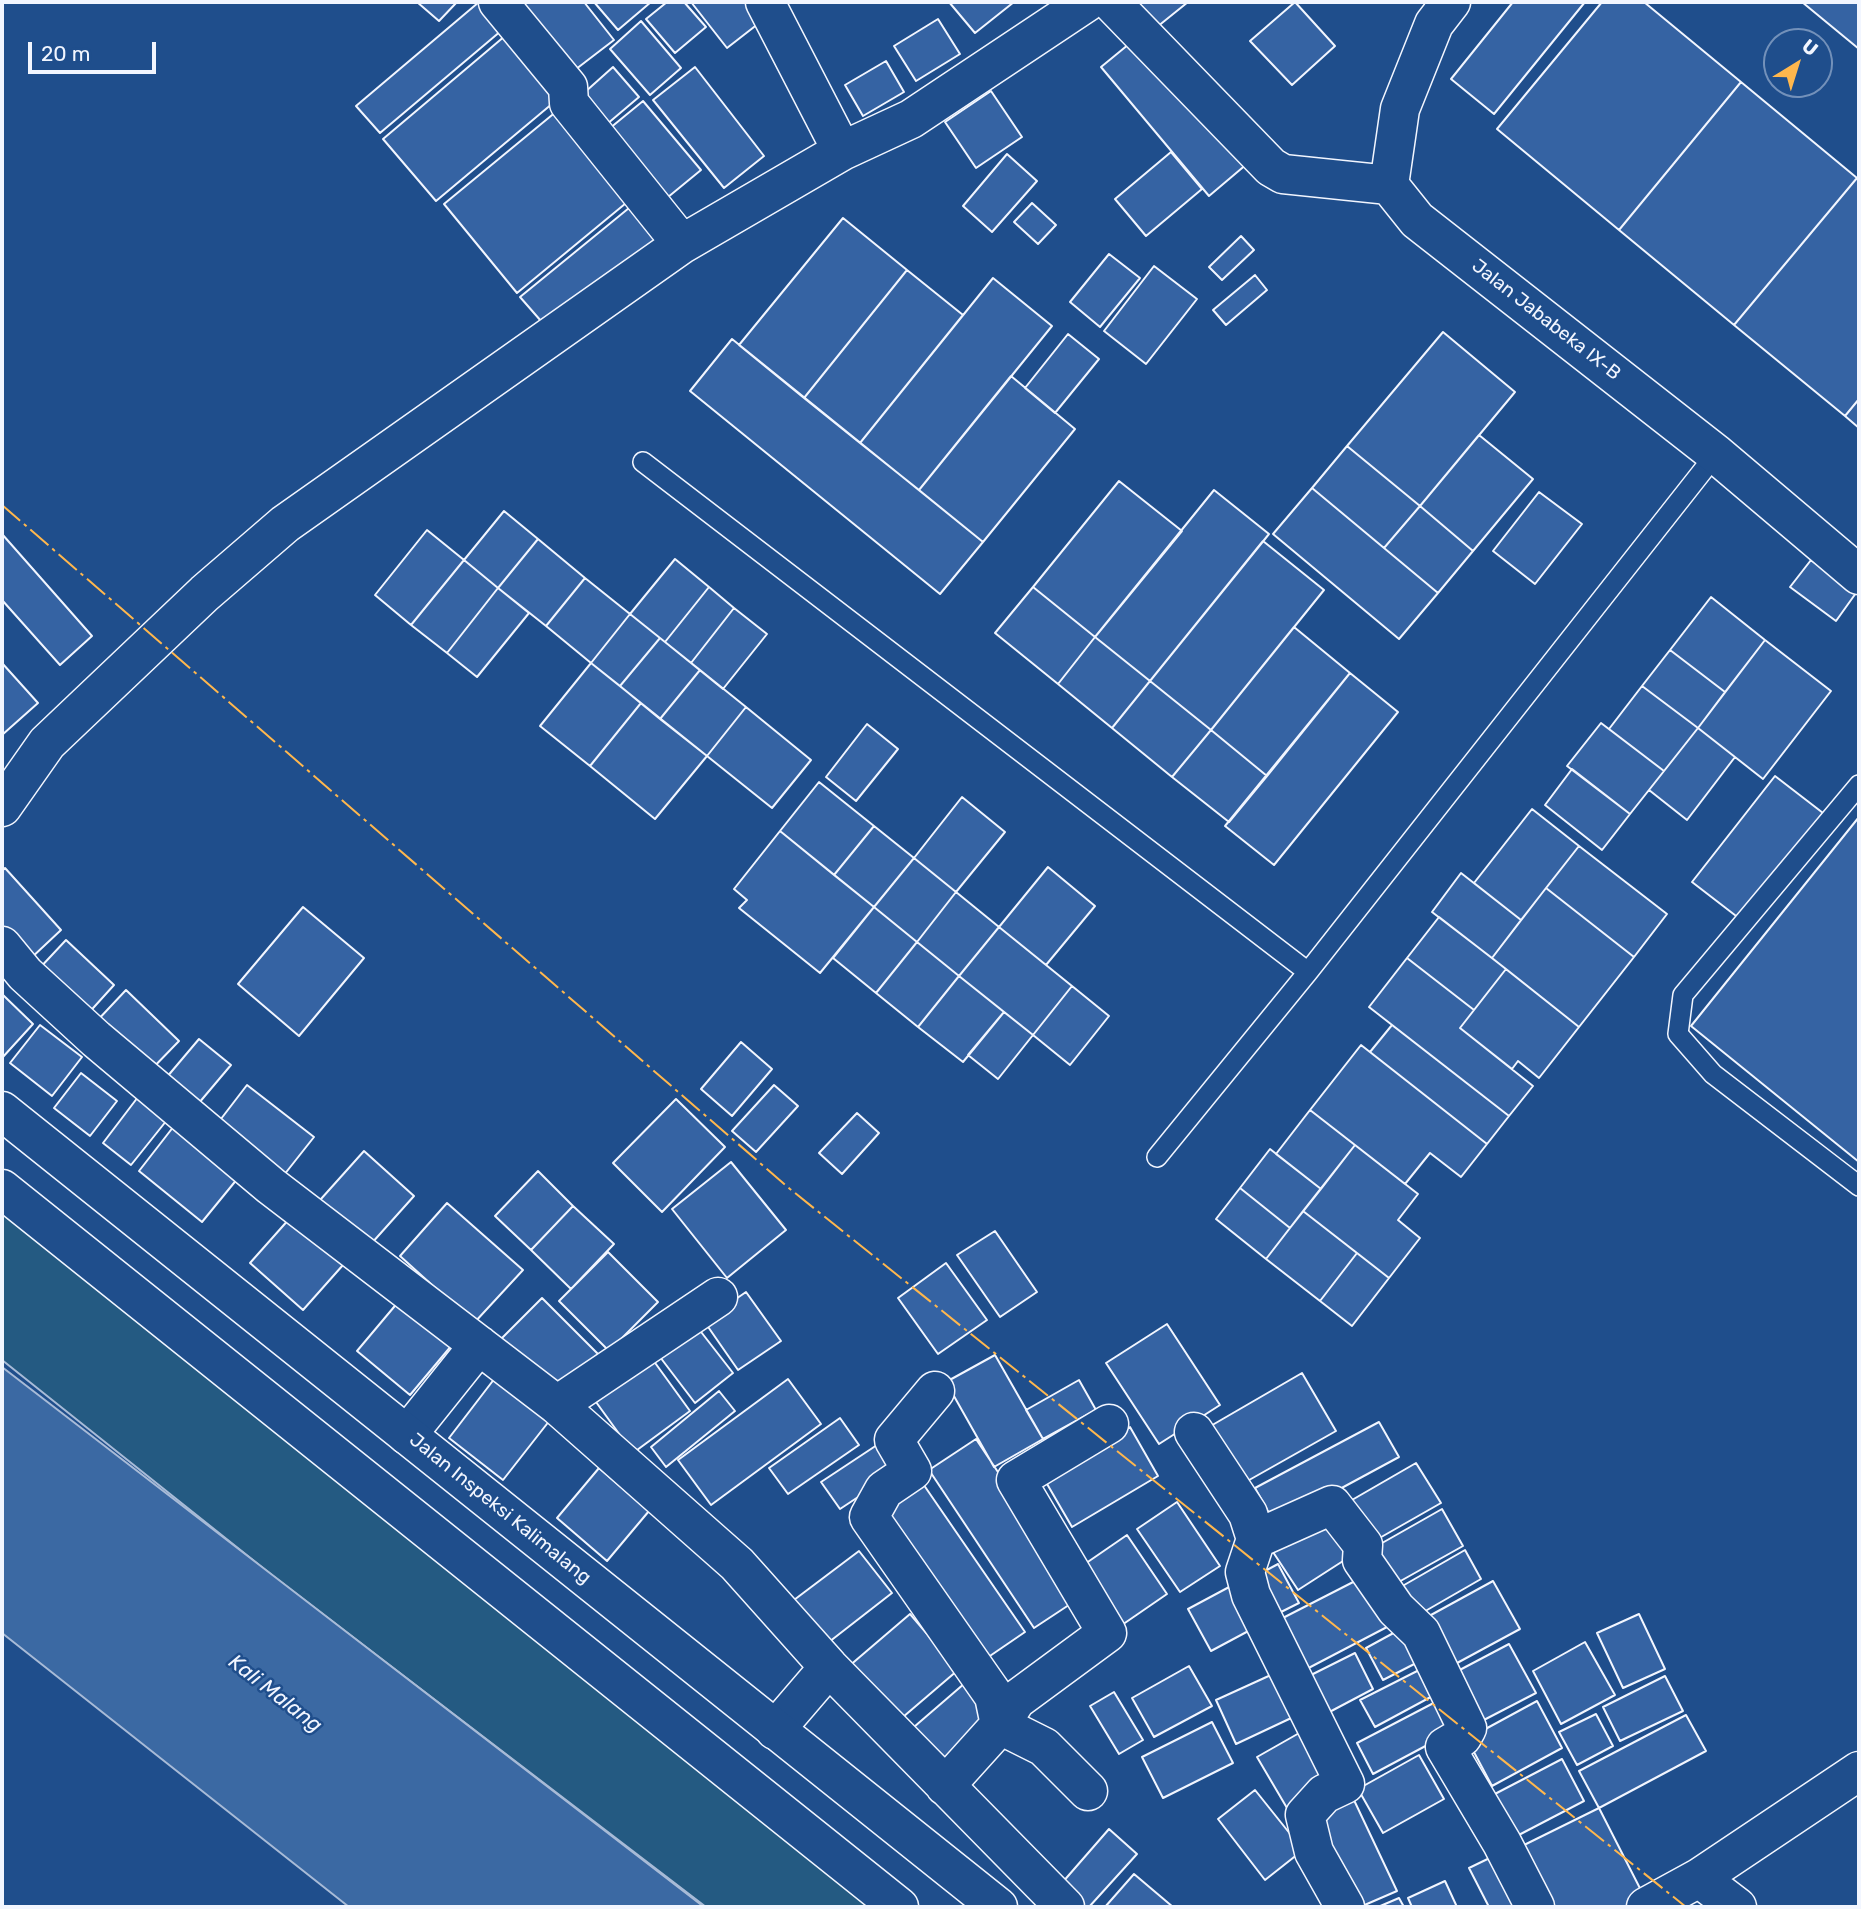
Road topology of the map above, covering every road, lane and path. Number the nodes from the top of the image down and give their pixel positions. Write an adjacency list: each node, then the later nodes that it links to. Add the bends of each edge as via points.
1 (498, 2): 8 (street, via 568,87 569,103)
2 (765, 2): 6 (street)
3 (1087, 2): 6 (street, via 911,119)
4 (1111, 2): 7 (street, via 1271,167 1283,174)
5 (1451, 2): 7 (street, via 1434,24 1400,109)
6 (842, 151): 8 (street)
7 (1389, 185): 9 (street, Jalan Jababeka IX-B, via 1417,220)
8 (682, 244): 13 (street, via 285,524 47,743)
9 (1716, 454): 11 (street, Jalan Jababeka IX-B); 15 (lane)
10 (643, 463): 15 (lane)
11 (1859, 575)
12 (1859, 785): 18 (lane, via 1684,995 1678,1034 1713,1074)
13 (2, 807)
14 (2, 946): 21 (street, via 25,974 96,1039 271,1186)
15 (1308, 972): 17 (lane)
16 (2, 1111): 26 (street, Jalan Inspeksi Kalimalang)
17 (1157, 1157)
18 (1859, 1186)
19 (2, 1189): 35 (street)
20 (718, 1297): 23 (street)
21 (479, 1345): 23 (street); 26 (street)
22 (935, 1391): 29 (street, via 894,1440 912,1471 884,1490 869,1517 994,1696)
23 (557, 1405): 28 (street, via 737,1563)
24 (1109, 1424): 29 (street, via 1016,1480 1107,1633 1016,1700)
25 (1194, 1432): 27 (street, via 1248,1514)
26 (407, 1435): 30 (street, Jalan Inspeksi Kalimalang)
27 (1256, 1539): 38 (street, via 1245,1572 1251,1595 1345,1784 1324,1794 1305,1815 1314,1852); 39 (street, via 1332,1505 1363,1545 1362,1560 1396,1609 1422,1633 1467,1728 1462,1737 1445,1747)
28 (829, 1667): 30 (street); 32 (street)
29 (1000, 1725): 32 (street); 33 (street, via 1044,1747)
30 (775, 1730): 36 (street, Jalan Inspeksi Kalimalang)
31 (1859, 1771): 34 (street)
32 (945, 1786): 37 (street)
33 (1088, 1791)
34 (1699, 1878): 40 (street); 41 (street)
35 (899, 1907)
36 (998, 1907)
37 (1065, 1907)
38 (1345, 1907)
39 (1535, 1907)
40 (1646, 1907)
41 (1737, 1907)

